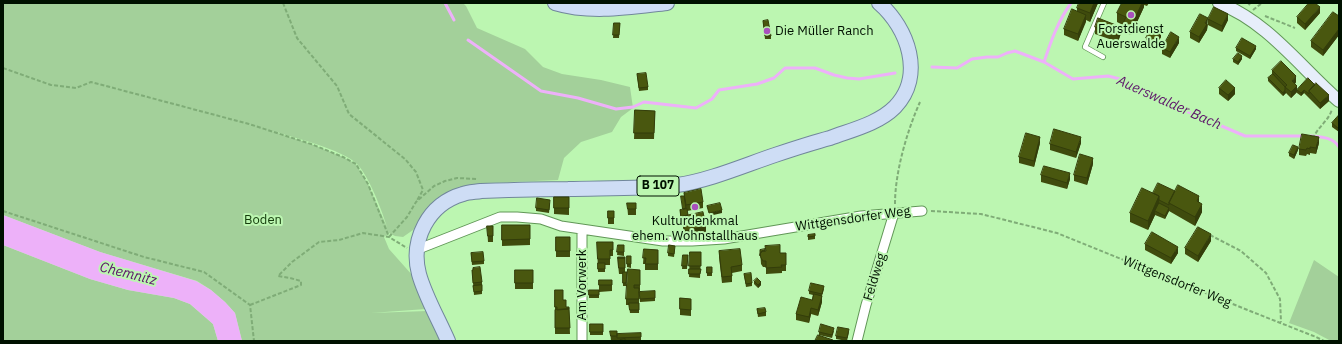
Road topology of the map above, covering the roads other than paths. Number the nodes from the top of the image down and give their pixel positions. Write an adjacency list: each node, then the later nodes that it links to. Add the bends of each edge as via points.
1 (555, 3): 2 (main road, via 584,8)
2 (667, 3)
3 (879, 3): 11 (main road, B 107, via 896,23 911,58 908,83 903,96 884,117 696,181 646,188 481,191 462,194 433,213 421,231)
4 (1104, 3): 6 (lane, via 1085,47)
5 (1219, 3): 7 (main road, via 1247,17 1286,48)
6 (1103, 57)
7 (1338, 100)
8 (922, 210): 9 (street, Wittgensdorfer Weg)
9 (894, 213): 10 (street, Wittgensdorfer Weg, via 861,216 724,239 692,241 663,241); 14 (street, Feldweg)
10 (582, 229): 11 (street, Wittgensdorfer Weg, via 561,226 541,219 500,217); 13 (street, Am Vorwerk)
11 (416, 250): 12 (main road, B 107, via 423,285)
12 (448, 341)
13 (582, 341)
14 (857, 341)

